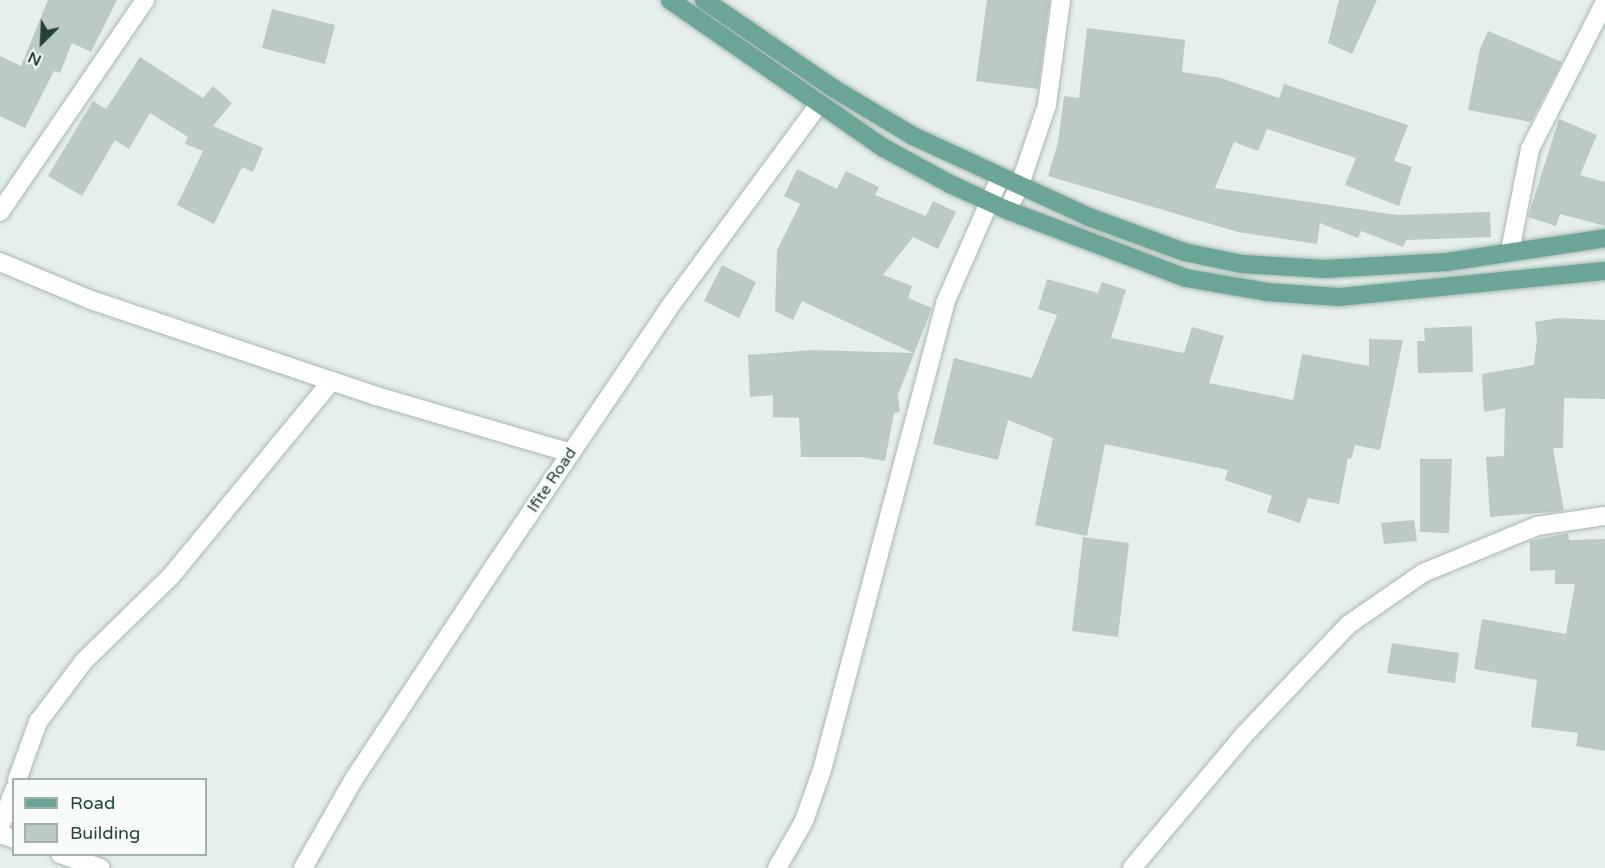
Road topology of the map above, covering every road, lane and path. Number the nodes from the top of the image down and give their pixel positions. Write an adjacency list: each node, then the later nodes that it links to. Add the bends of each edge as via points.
1 (145, 0): 11 (street)
2 (670, 0): 6 (main road)
3 (704, 0): 7 (main road, via 873,112)
4 (1060, 0): 8 (street, via 1047,105)
5 (1605, 2): 13 (street, via 1530,149)
6 (819, 104): 9 (main road, via 884,148); 17 (street, Ifite Road, via 668,309)
7 (1000, 178): 8 (main road); 9 (street)
8 (1019, 187): 10 (street); 13 (main road, via 1184,252 1242,264 1336,268 1447,262)
9 (987, 201): 10 (main road); 25 (street, via 945,303 822,770 804,821)
10 (1007, 210): 15 (main road, via 1186,278 1267,292 1339,297)
11 (0, 212)
12 (1605, 238): 13 (main road)
13 (1510, 251)
14 (0, 262): 16 (street, via 91,300)
15 (1605, 271)
16 (332, 381): 17 (street); 19 (street, via 171,576 84,661 38,722)
17 (571, 453): 24 (street, Ifite Road, via 378,742)
18 (1605, 516): 26 (street, via 1537,526 1423,573 1348,625 1244,735)
19 (18, 778)
20 (12, 795): 21 (street)
21 (0, 827)
22 (63, 856): 23 (street)
23 (101, 868)
24 (303, 868)
25 (777, 868)
26 (1132, 868)

